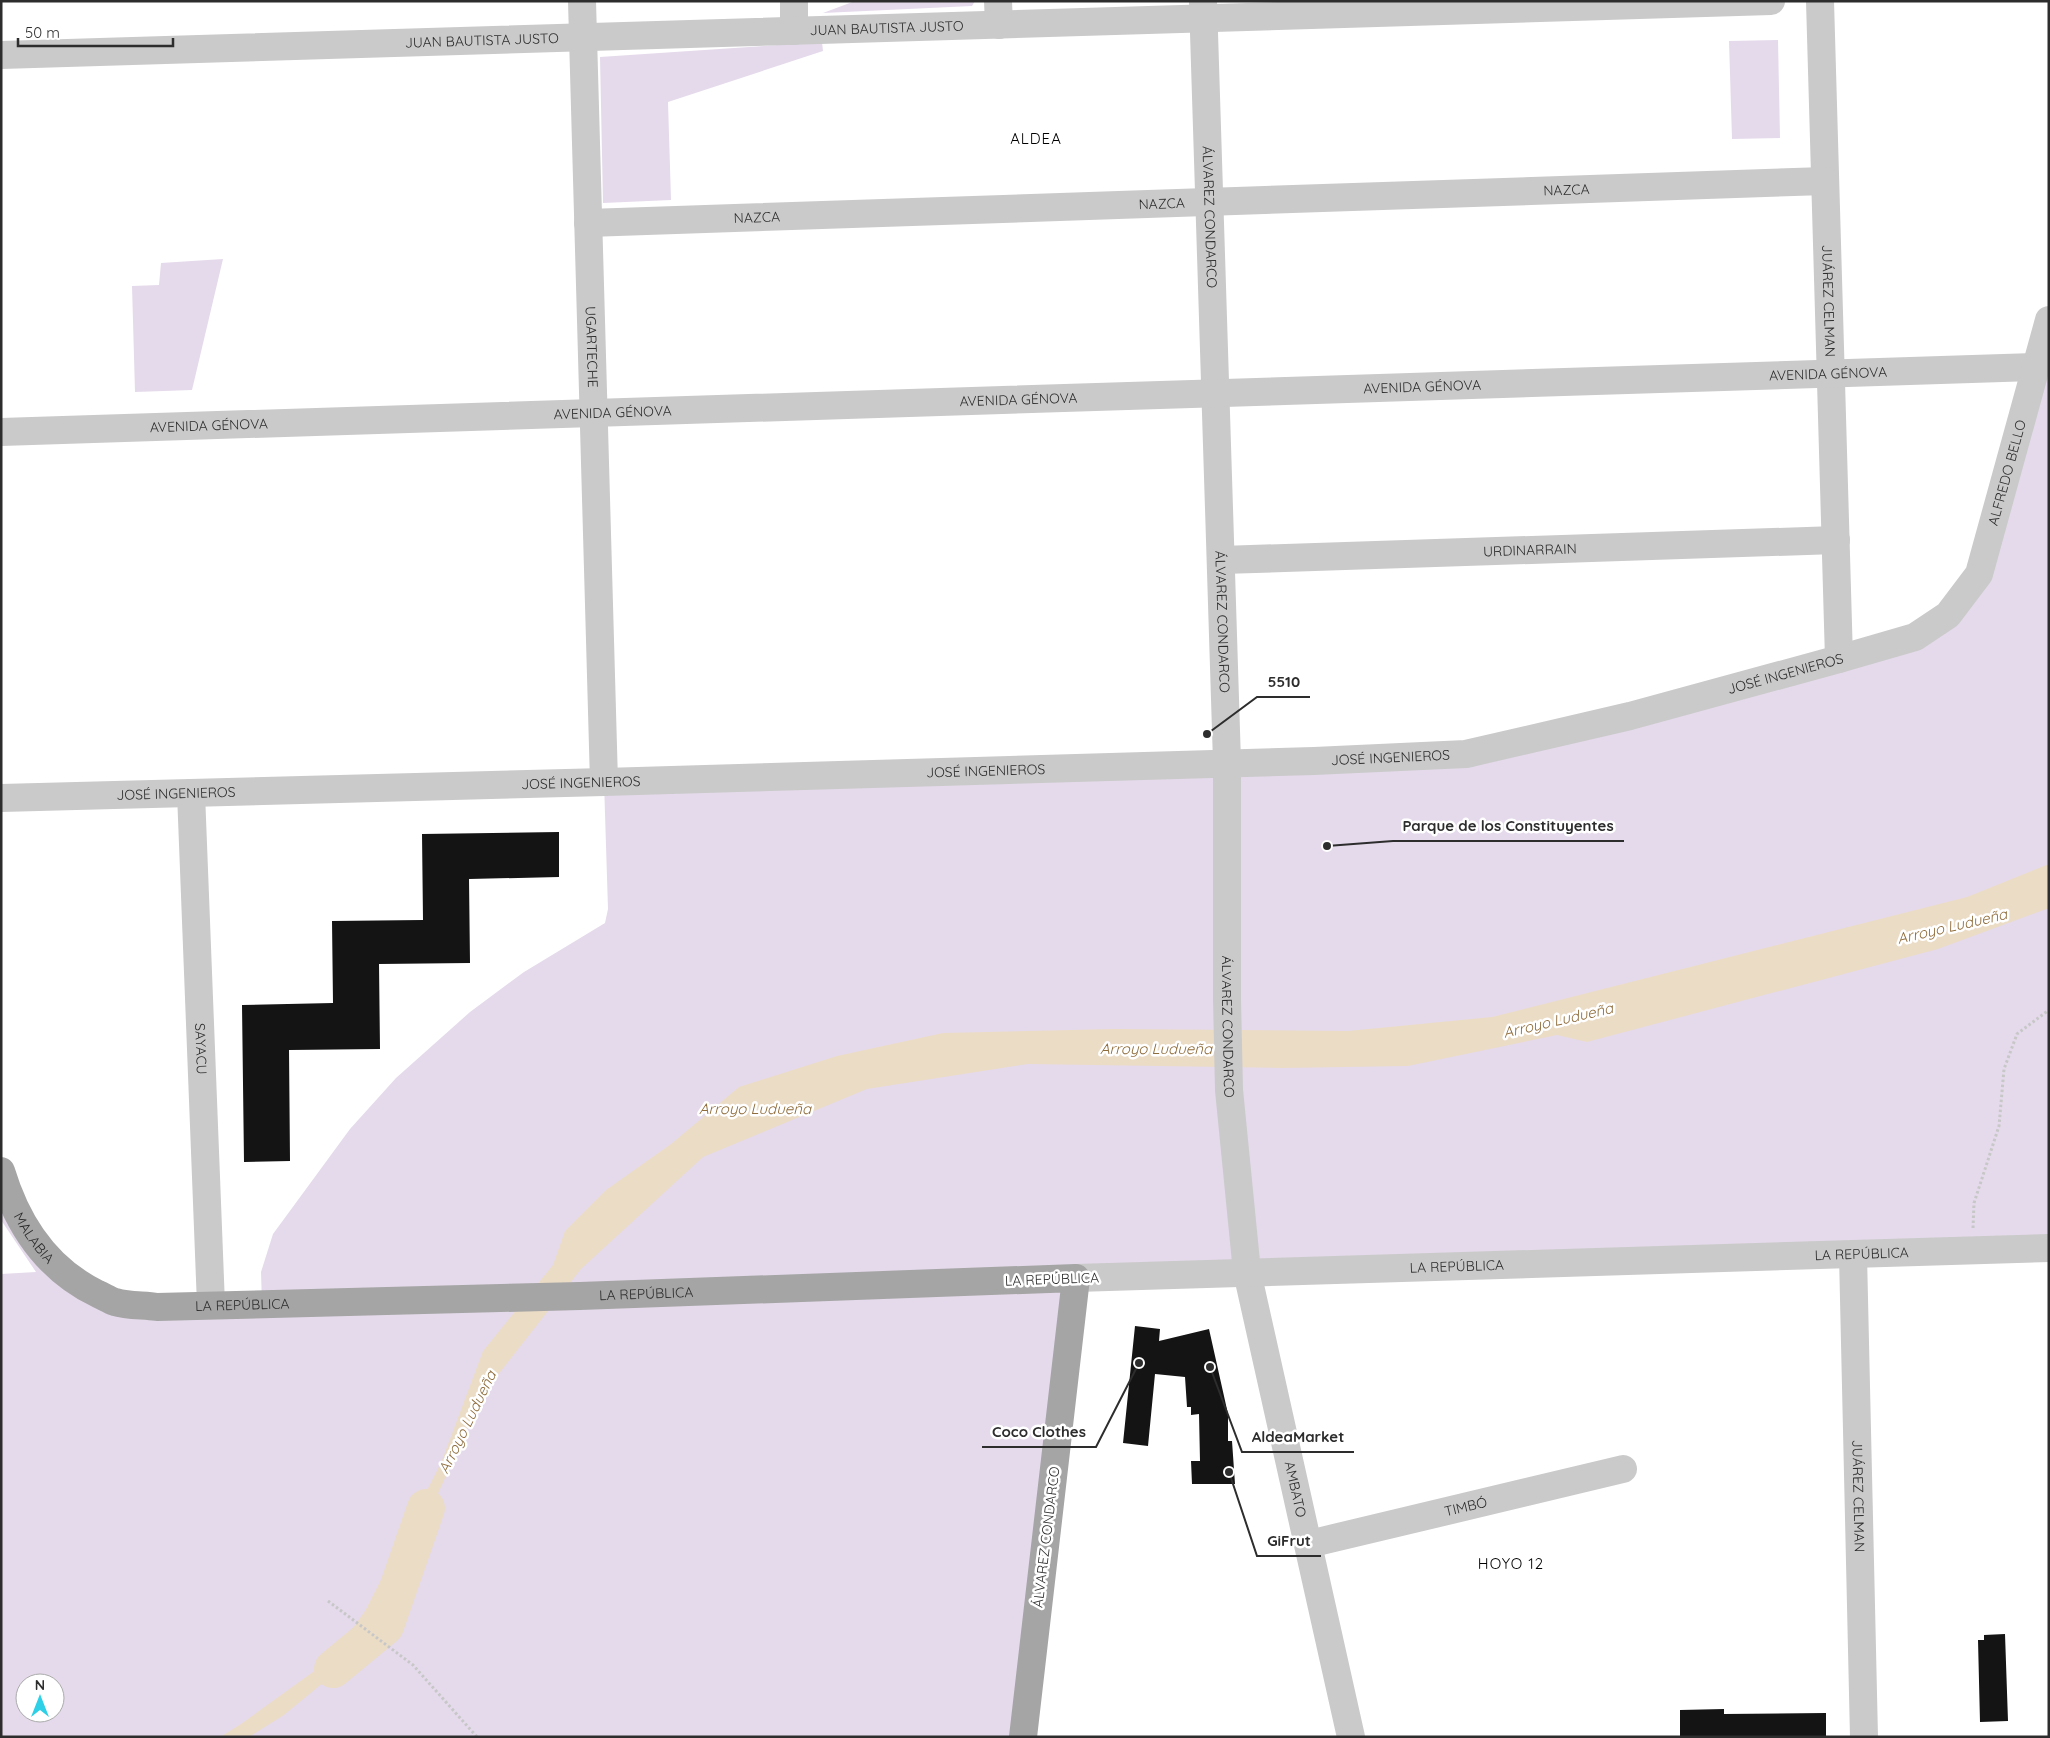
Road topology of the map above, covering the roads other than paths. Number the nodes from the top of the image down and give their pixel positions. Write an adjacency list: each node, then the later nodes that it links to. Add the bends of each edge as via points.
1 (582, 1): 8 (street, UGARTECHE)
2 (794, 1): 7 (street)
3 (1771, 1): 5 (street, JUAN BAUTISTA JUSTO)
4 (1820, 1): 10 (street, JUÁREZ CELMAN)
5 (1203, 10): 6 (street, JUAN BAUTISTA JUSTO); 11 (street, ÁLVAREZ CONDARCO)
6 (999, 13): 7 (street, JUAN BAUTISTA JUSTO)
7 (794, 31): 8 (street, JUAN BAUTISTA JUSTO)
8 (583, 38): 9 (street, JUAN BAUTISTA JUSTO); 12 (street, UGARTECHE)
9 (1, 55)
10 (1825, 181): 11 (street, NAZCA); 15 (street, JUÁREZ CELMAN)
11 (1209, 202): 12 (street, NAZCA); 16 (street, ÁLVAREZ CONDARCO)
12 (588, 223): 17 (street, UGARTECHE)
13 (2049, 320): 14 (street, ALFREDO BELLO)
14 (2035, 367): 15 (street, AVENIDA GÉNOVA); 21 (street, ALFREDO BELLO, via 1979,574)
15 (1831, 373): 16 (street, AVENIDA GÉNOVA); 19 (street, JUÁREZ CELMAN)
16 (1216, 393): 17 (street, AVENIDA GÉNOVA); 20 (street, ÁLVAREZ CONDARCO)
17 (594, 413): 18 (street, AVENIDA GÉNOVA); 24 (street, UGARTECHE)
18 (1, 432)
19 (1836, 540): 20 (street, URDINARRAIN); 22 (street, JUÁREZ CELMAN)
20 (1222, 560): 23 (street, ÁLVAREZ CONDARCO)
21 (1948, 615): 22 (street, JOSÉ INGENIEROS, via 1915,637)
22 (1839, 659): 23 (street, JOSÉ INGENIEROS, via 1630,716 1466,754)
23 (1227, 762): 24 (street, JOSÉ INGENIEROS); 30 (street, ÁLVAREZ CONDARCO, via 1229,1090)
24 (604, 782): 25 (street, JOSÉ INGENIEROS)
25 (191, 793): 26 (street, JOSÉ INGENIEROS); 33 (street, SAYACU)
26 (1, 798)
27 (1, 1171): 31 (main road, MALABIA, via 20,1220 40,1249)
28 (2049, 1248): 29 (street, LA REPÚBLICA)
29 (1853, 1255): 30 (street, LA REPÚBLICA); 38 (street, JUÁREZ CELMAN)
30 (1247, 1272): 32 (street, LA REPÚBLICA); 35 (street, AMBATO)
31 (63, 1273): 33 (main road, LA REPÚBLICA, via 116,1302 157,1307)
32 (1076, 1278): 33 (main road, LA REPÚBLICA, via 486,1299); 36 (main road, ÁLVAREZ CONDARCO)
33 (211, 1305)
34 (1623, 1469): 35 (street, TIMBÓ)
35 (1309, 1544): 37 (street, AMBATO)
36 (1023, 1737)
37 (1351, 1737)
38 (1864, 1737)

